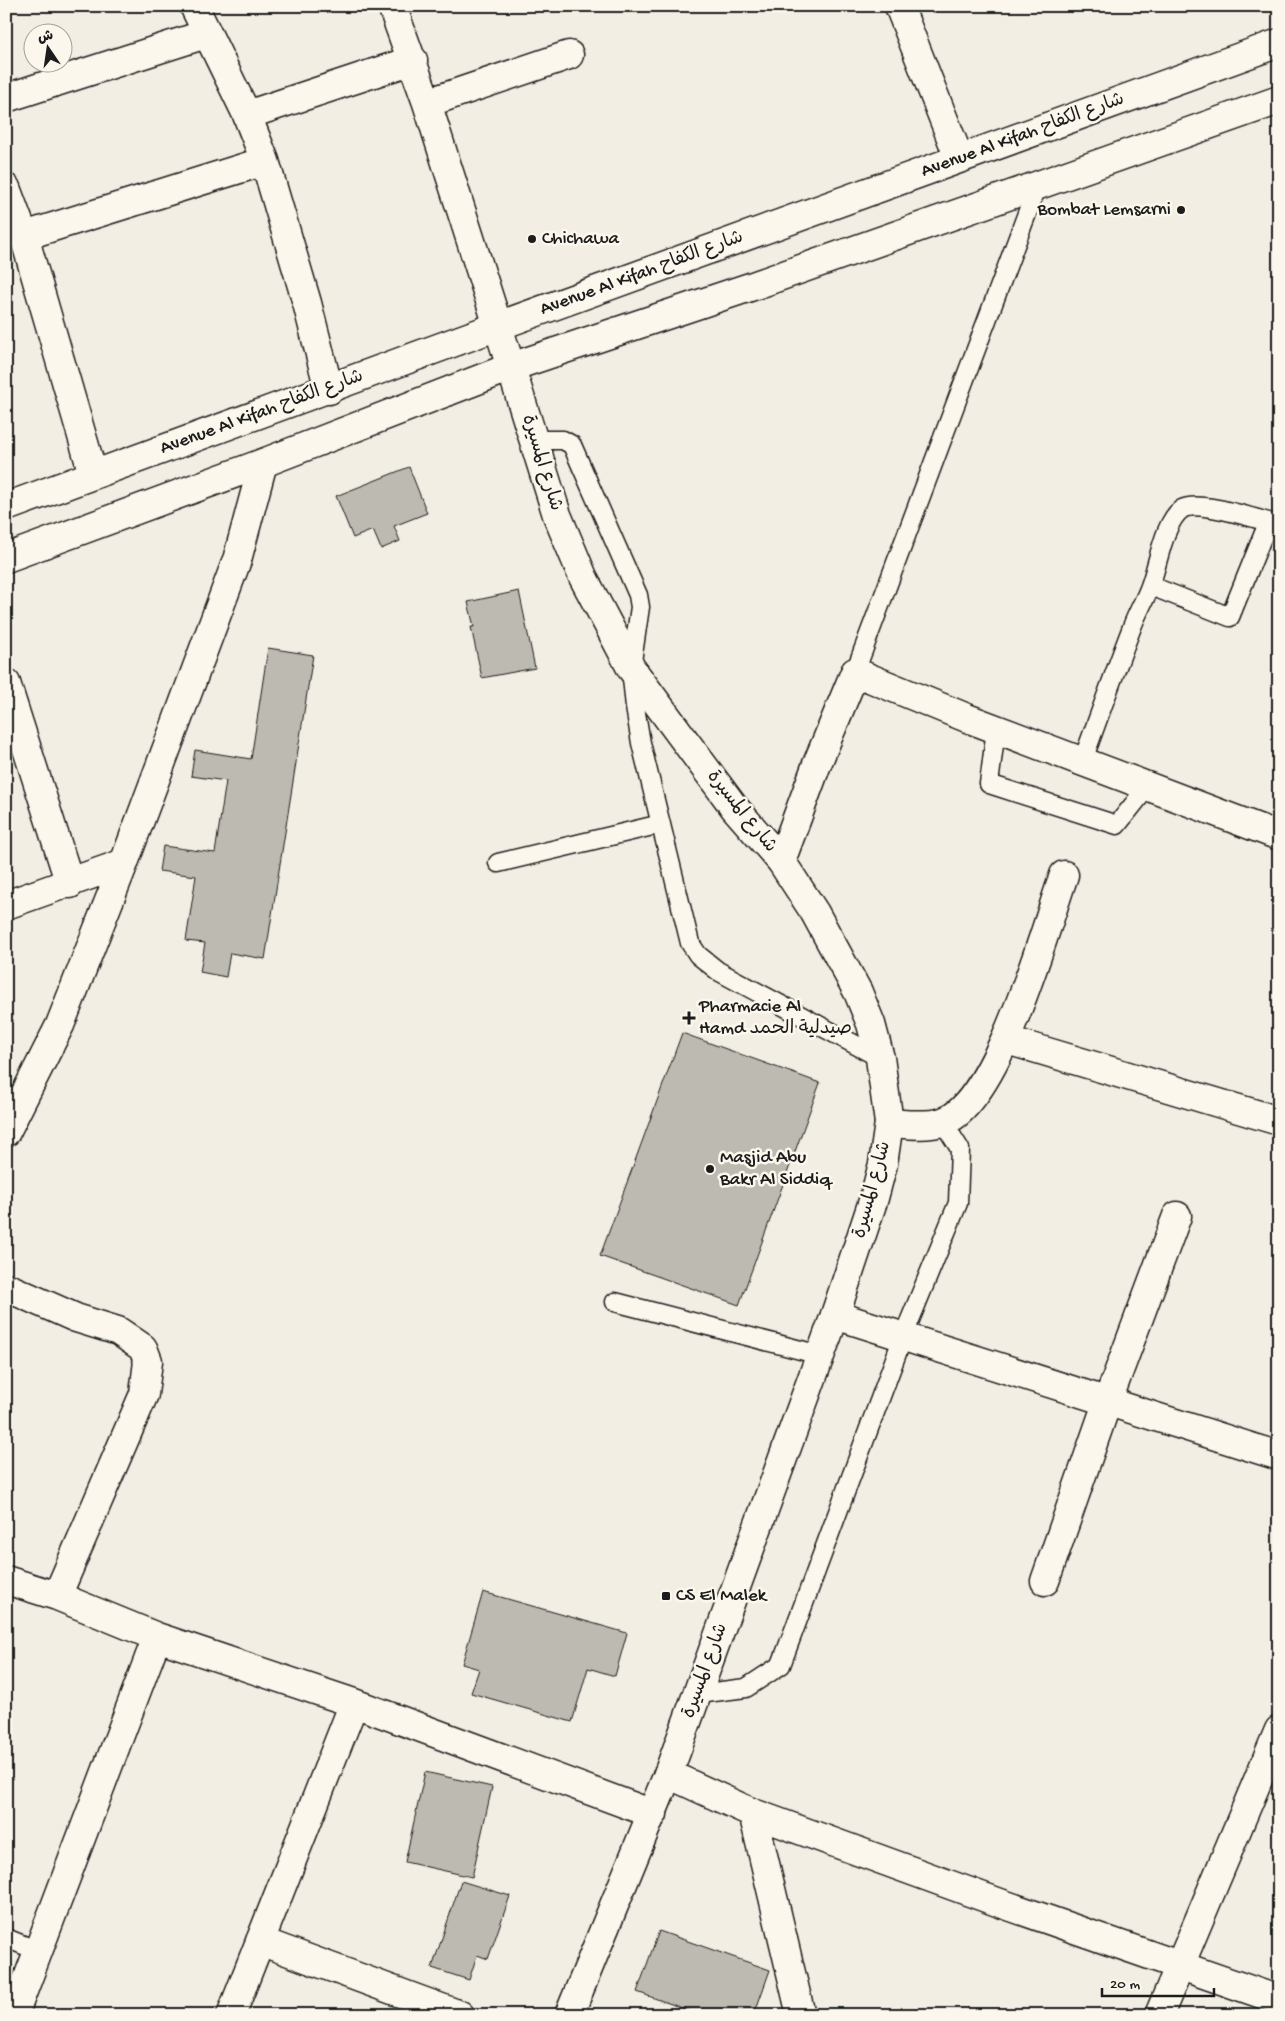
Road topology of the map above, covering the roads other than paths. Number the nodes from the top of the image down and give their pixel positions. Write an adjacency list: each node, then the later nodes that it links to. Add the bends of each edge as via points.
1 (194, 6): 4 (street)
2 (392, 6): 7 (street, شارع المسيرة)
3 (899, 6): 12 (street)
4 (206, 34): 8 (street); 11 (street)
5 (1279, 43): 12 (street, Avenue Al Kifah شارع الكفاح)
6 (569, 55): 10 (street)
7 (413, 60): 10 (street, شارع المسيرة); 11 (street)
8 (6, 98)
9 (1279, 100): 14 (street)
10 (427, 103): 17 (street, شارع المسيرة)
11 (247, 116): 13 (street)
12 (959, 158): 17 (street, Avenue Al Kifah شارع الكفاح)
13 (265, 161): 16 (street); 19 (street, via 307,302)
14 (1038, 184): 18 (street); 28 (lane)
15 (6, 188): 16 (street)
16 (24, 236): 22 (street)
17 (498, 326): 18 (street, شارع المسيرة); 19 (street, Avenue Al Kifah شارع الكفاح)
18 (511, 367): 20 (street, شارع المسيرة); 21 (street)
19 (328, 390): 22 (street, Avenue Al Kifah شارع الكفاح)
20 (535, 440): 27 (street, شارع المسيرة, via 557,515 583,577); 27 (lane, via 563,440 575,449 638,595 640,607)
21 (263, 463): 25 (street); 36 (street, via 237,560)
22 (93, 474): 23 (street, Avenue Al Kifah شارع الكفاح)
23 (6, 507)
24 (1273, 524): 26 (lane, via 1235,512 1199,506 1182,509 1167,531); 26 (lane, via 1230,617)
25 (6, 558)
26 (1150, 586): 31 (lane)
27 (631, 668): 33 (lane, via 641,744); 35 (street, شارع المسيرة, via 734,807)
28 (855, 672): 30 (street); 35 (street)
29 (6, 682): 39 (street)
30 (996, 729): 31 (street); 32 (lane, via 989,784 1118,825)
31 (1083, 760): 32 (street)
32 (1149, 785): 34 (street)
33 (661, 824): 37 (lane); 42 (lane, via 690,943 698,956 718,971)
34 (1279, 836)
35 (781, 861): 42 (street, شارع المسيرة, via 815,913 858,992)
36 (124, 863): 39 (street); 46 (street, via 60,1025)
37 (498, 863)
38 (1064, 875): 41 (street)
39 (70, 884): 40 (street)
40 (6, 905)
41 (1006, 1040): 43 (street); 44 (street, via 989,1076 966,1105)
42 (880, 1058): 45 (street, شارع المسيرة)
43 (1279, 1121)
44 (943, 1122): 45 (street); 51 (lane, via 960,1149 958,1203)
45 (889, 1123): 50 (street, شارع المسيرة, via 874,1198)
46 (6, 1132)
47 (1177, 1216): 53 (street)
48 (6, 1286): 57 (street, via 76,1318 118,1331 143,1348 148,1361 144,1394)
49 (615, 1302): 52 (lane)
50 (835, 1315): 51 (street); 52 (street, شارع المسيرة)
51 (903, 1337): 53 (street); 59 (lane, via 781,1665 746,1688)
52 (820, 1355): 59 (street, شارع المسيرة)
53 (1107, 1403): 54 (street); 56 (street)
54 (1279, 1456)
55 (6, 1580): 57 (street)
56 (1045, 1581)
57 (57, 1596): 58 (street)
58 (157, 1637): 60 (street); 67 (street)
59 (698, 1694): 62 (street, شارع المسيرة)
60 (354, 1703): 64 (street); 66 (street)
61 (1279, 1730): 68 (street)
62 (668, 1774): 63 (street); 64 (street, شارع المسيرة)
63 (753, 1812): 68 (street, via 1000,1903); 74 (street)
64 (653, 1814): 73 (street, شارع المسيرة)
65 (6, 1938): 67 (lane)
66 (260, 1941): 71 (street); 72 (street)
67 (38, 1951): 70 (street)
68 (1179, 1964): 69 (street); 75 (street)
69 (1279, 2000)
70 (14, 2015)
71 (231, 2015)
72 (460, 2015)
73 (569, 2015)
74 (801, 2015)
75 (1159, 2015)

